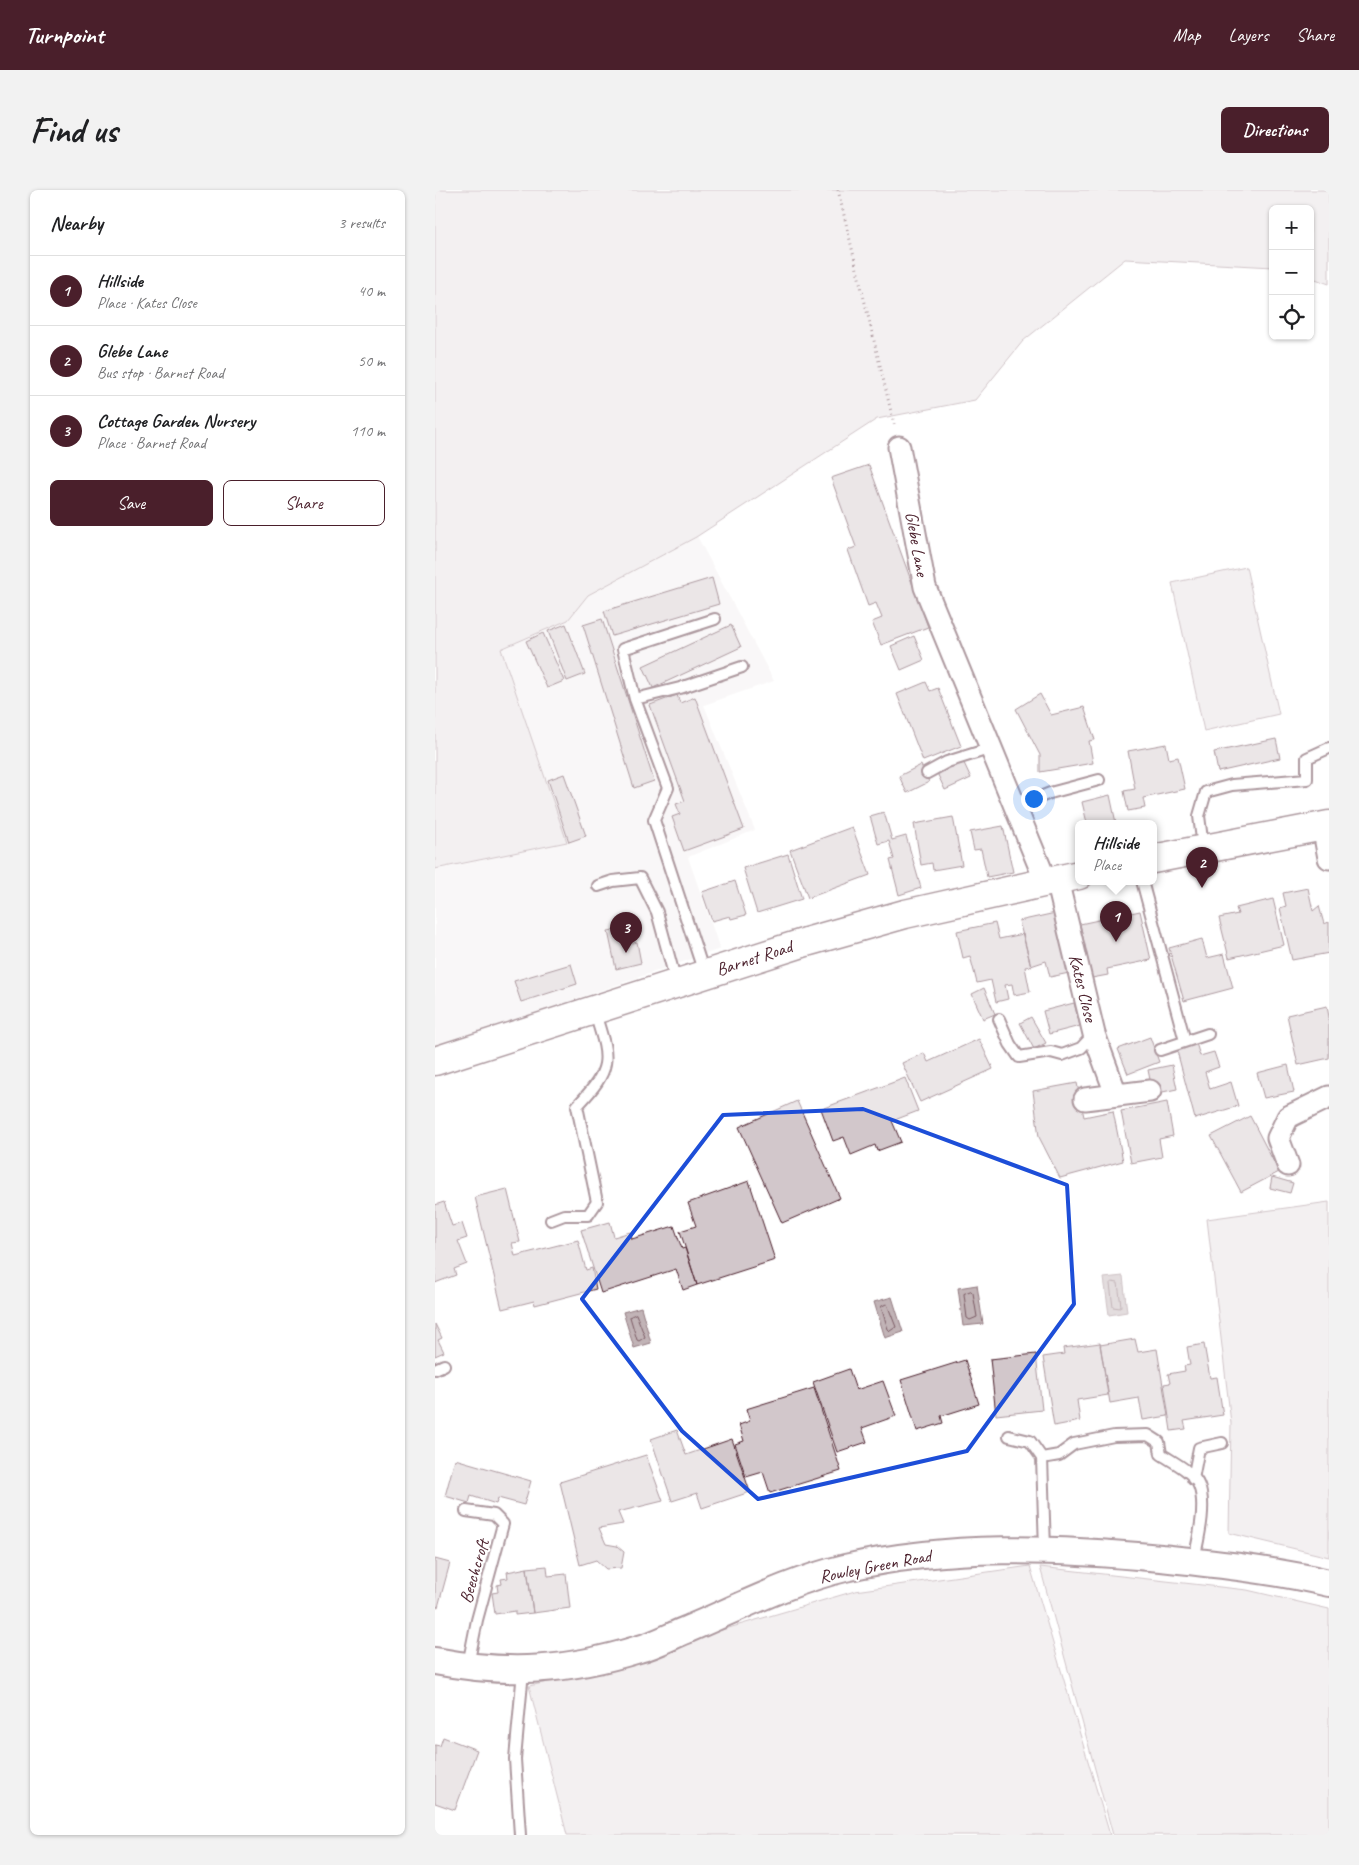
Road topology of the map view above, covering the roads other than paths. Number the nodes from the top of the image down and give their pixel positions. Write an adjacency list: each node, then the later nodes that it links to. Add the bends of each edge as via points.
1 (899, 447): 5 (street, Glebe Lane, via 925,587)
2 (715, 619): 4 (lane, via 623,649)
3 (742, 667): 4 (lane)
4 (635, 699): 17 (lane, via 668,788 654,820)
5 (991, 748): 7 (lane, via 947,762); 9 (street, Glebe Lane)
6 (1329, 748): 11 (lane, via 1307,758 1307,779 1233,785 1206,792 1199,816)
7 (927, 773)
8 (1099, 780): 9 (lane, via 1050,793)
9 (1016, 807): 14 (street, Glebe Lane)
10 (1326, 825): 11 (main road); 13 (street)
11 (1203, 848): 12 (main road)
12 (1157, 858)
13 (1329, 858)
14 (1060, 879): 17 (main road, Barnet Road, via 905,914); 21 (street, Kates Close)
15 (1144, 885): 23 (lane)
16 (598, 886): 18 (lane, via 640,878 657,912)
17 (705, 974): 18 (main road, Barnet Road)
18 (677, 983): 19 (main road, Barnet Road)
19 (593, 1009): 25 (main road, Barnet Road); 31 (lane, via 608,1054 599,1083 577,1106 597,1202 588,1215 564,1215)
20 (999, 1019): 21 (lane, via 1019,1057 1051,1052 1062,1055 1081,1048)
21 (1094, 1034): 27 (street, Kates Close)
22 (1208, 1034): 23 (lane)
23 (1185, 1041): 24 (lane)
24 (1160, 1050)
25 (435, 1062)
26 (1149, 1091): 27 (street)
27 (1116, 1094): 29 (street)
28 (1329, 1097): 30 (street, via 1288,1117 1278,1138)
29 (1085, 1099)
30 (1288, 1165)
31 (551, 1220)
32 (1009, 1436): 34 (lane, via 1030,1441)
33 (1222, 1443): 35 (lane, via 1199,1448)
34 (1043, 1458): 35 (lane, via 1059,1455 1074,1444 1114,1436 1148,1435 1159,1442 1161,1454 1184,1468); 37 (lane)
35 (1193, 1479): 38 (lane, via 1199,1486 1203,1520)
36 (467, 1511): 41 (lane, Beechcroft, via 494,1515 503,1524 479,1611)
37 (1045, 1549): 38 (street, Rowley Green Road); 42 (street, Rowley Green Road, via 956,1551 844,1568 807,1579 640,1649 563,1667)
38 (1194, 1561): 39 (street, Rowley Green Road)
39 (1329, 1583)
40 (435, 1661): 41 (street, Rowley Green Road)
41 (468, 1667): 42 (street, Rowley Green Road)
42 (523, 1671): 43 (lane, via 515,1759)
43 (520, 1835)

